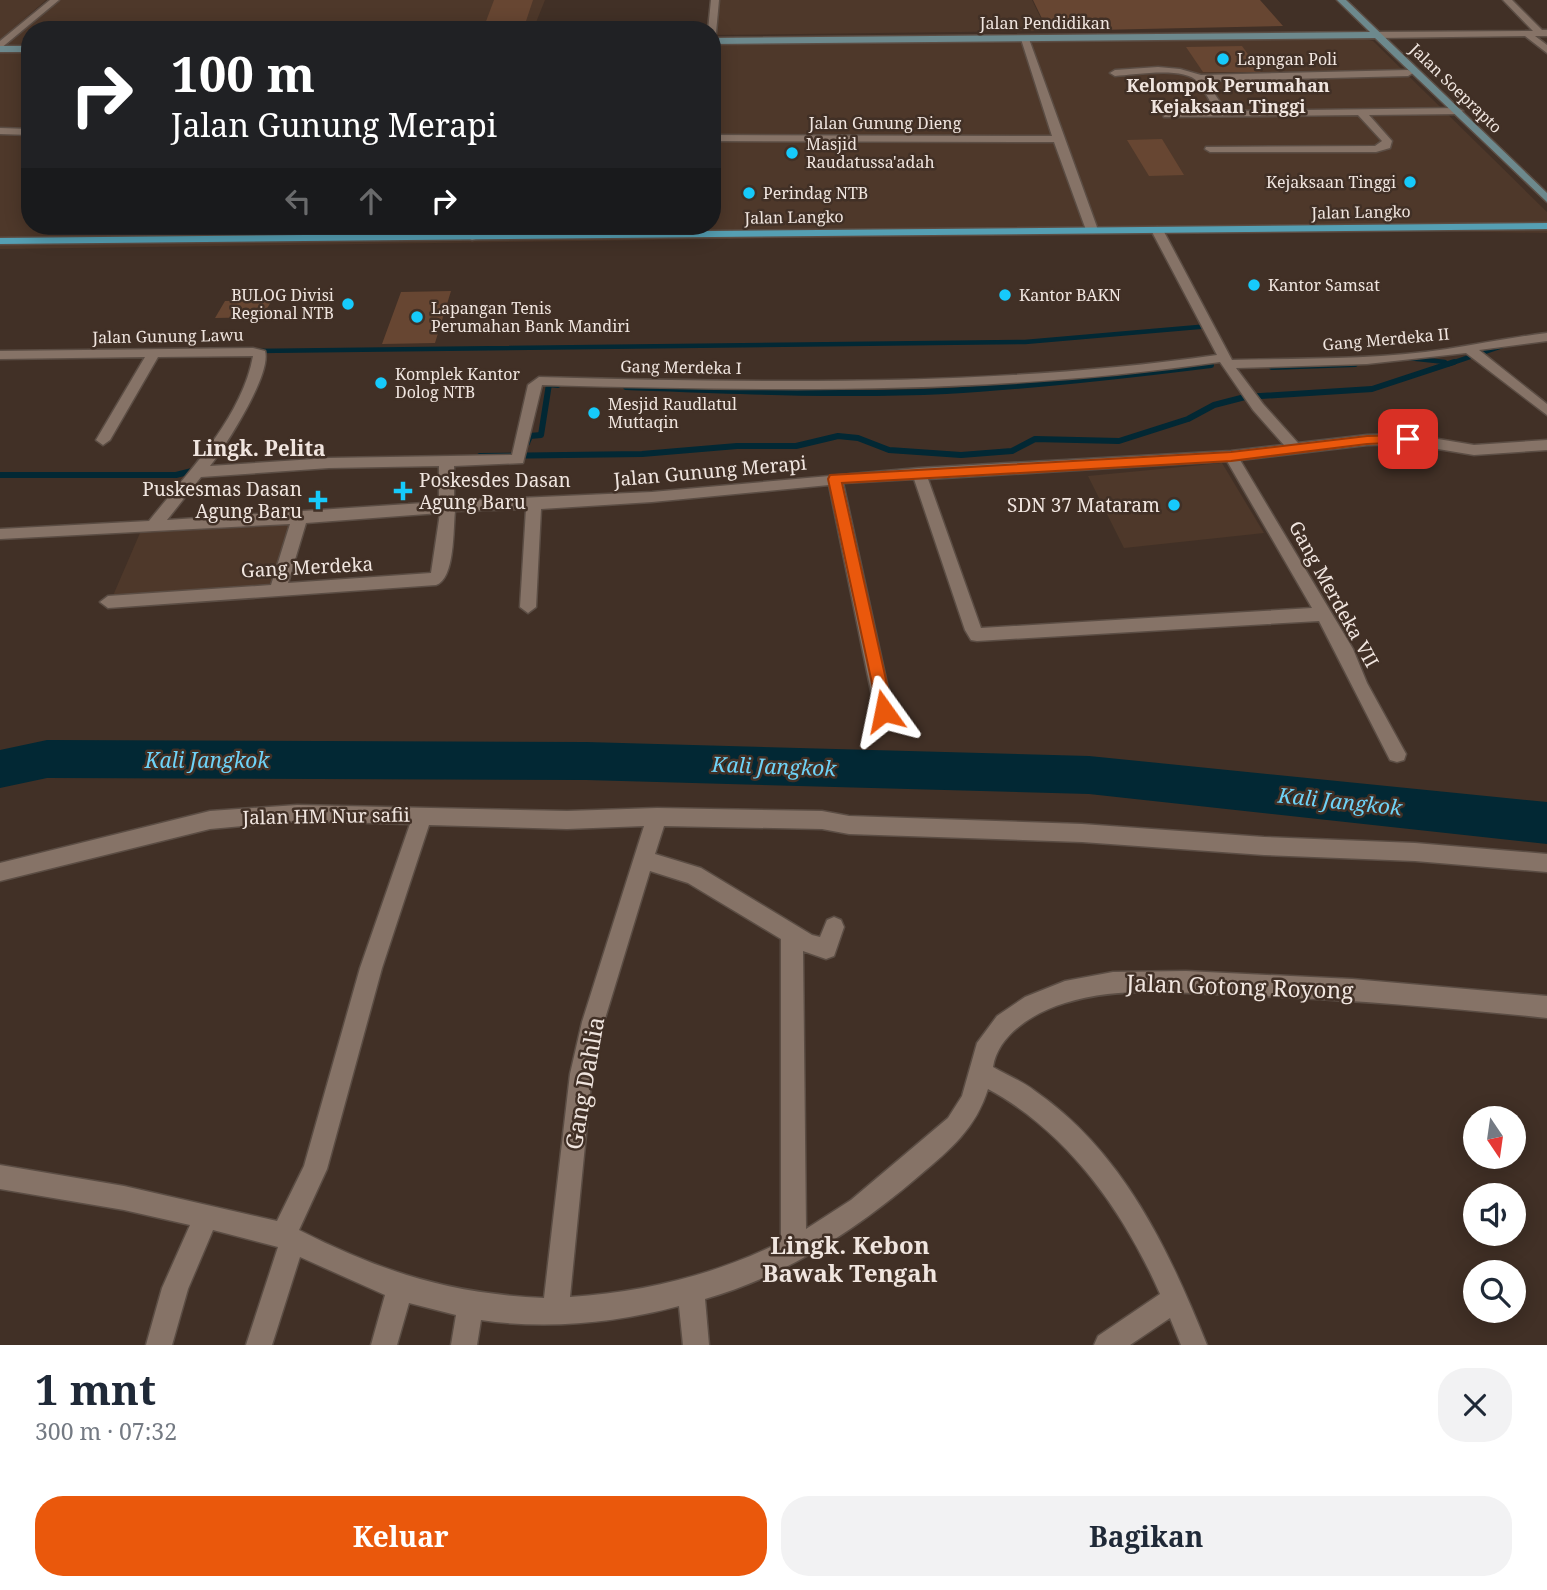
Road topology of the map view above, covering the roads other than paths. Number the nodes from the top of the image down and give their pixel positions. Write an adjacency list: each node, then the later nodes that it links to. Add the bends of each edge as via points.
1 (55, 0): 5 (street)
2 (715, 0): 6 (street)
3 (1341, 0): 10 (main road, Jalan Soeprapto)
4 (1507, 0): 8 (street)
5 (31, 21)
6 (713, 21)
7 (21, 30): 13 (street)
8 (1544, 33): 9 (street)
9 (1528, 34): 10 (street); 15 (street)
10 (1374, 35): 11 (main road, Jalan Pendidikan); 17 (main road, Jalan Soeprapto); 19 (main road, Jalan Soeprapto)
11 (1025, 39): 12 (main road, Jalan Pendidikan); 27 (street)
12 (721, 41)
13 (0, 48): 14 (main road)
14 (21, 49)
15 (1547, 50)
16 (1115, 73): 18 (street, via 1168,71)
17 (1408, 73): 18 (street); 20 (main road, Jalan Soeprapto)
18 (1200, 78): 22 (street)
19 (1458, 111): 20 (street); 29 (main road, Jalan Soeprapto)
20 (1446, 112): 21 (street); 30 (main road, Jalan Soeprapto)
21 (1361, 113): 22 (street); 28 (street, via 1387,141 1386,146)
22 (1223, 114): 23 (street)
23 (1168, 115)
24 (0, 131): 25 (street)
25 (21, 132)
26 (721, 138): 27 (street, Jalan Gunung Dieng)
27 (1058, 139): 32 (street)
28 (1210, 149)
29 (1547, 199)
30 (1547, 212)
31 (1547, 226): 33 (main road, Jalan Langko)
32 (1092, 230): 33 (main road, Jalan Langko); 34 (main road, Jalan Langko)
33 (1157, 230): 41 (street)
34 (721, 231)
35 (285, 235): 36 (main road, Jalan Langko)
36 (0, 241)
37 (1547, 337): 38 (street, Gang Merdeka II)
38 (1474, 353): 41 (street, Gang Merdeka II, via 1367,360); 42 (street)
39 (153, 354): 40 (street, Jalan Gunung Lawu); 43 (street); 48 (street, Jalan Gunung Lawu, via 261,355 223,440)
40 (0, 355)
41 (1226, 361): 45 (street); 47 (street, Gang Merdeka I, via 952,386 539,381 520,454)
42 (1547, 411)
43 (103, 440)
44 (1547, 445): 45 (street, Jalan Gunung Merapi, via 1474,450 1397,439)
45 (1296, 450): 46 (street, Jalan Gunung Merapi)
46 (1231, 456): 49 (street, Jalan Gunung Merapi); 59 (street, Gang Merdeka VII)
47 (447, 462): 48 (street, Gang Merdeka I); 52 (street)
48 (200, 469): 54 (street, Jalan Gunung Lawu)
49 (919, 473): 50 (street, Jalan Gunung Merapi); 59 (street, via 977,635)
50 (835, 479): 51 (street, Jalan Gunung Merapi, via 652,498); 60 (street)
51 (534, 504): 52 (street, Jalan Gunung Merapi); 58 (street)
52 (448, 507): 53 (street, Jalan Gunung Merapi); 56 (street, Gang Merdeka, via 441,572 436,579)
53 (300, 518): 54 (street, Jalan Gunung Merapi); 56 (street)
54 (155, 524): 55 (street, Jalan Gunung Merapi)
55 (0, 534)
56 (277, 591): 57 (street, Gang Merdeka)
57 (107, 601)
58 (528, 607)
59 (1324, 614): 61 (street, Gang Merdeka VII)
60 (884, 711)
61 (1398, 754)
62 (423, 815): 63 (street, Jalan HM Nur safii, via 567,820); 66 (street, Jalan HM Nur safii, via 297,813 210,820); 73 (street, via 371,968 315,1169)
63 (657, 817): 64 (street, Gang Dahlia); 65 (street, via 1082,833)
64 (642, 859): 68 (street, via 694,875); 79 (street, Gang Dahlia, via 581,1073)
65 (1547, 863)
66 (0, 873)
67 (834, 927): 68 (street, via 826,949)
68 (792, 936): 74 (street)
69 (1547, 1007): 70 (street, Jalan Gotong Royong, via 1402,992 1116,982 1055,995 1020,1011 992,1040)
70 (981, 1073): 74 (street, Jalan Gotong Royong, via 964,1117 947,1137 861,1209); 77 (street, via 1032,1102 1091,1157 1129,1206)
71 (0, 1177): 72 (street, Jalan Gotong Royong)
72 (206, 1216): 73 (street, Jalan Gotong Royong); 80 (street, via 175,1289)
73 (288, 1238): 75 (street, Jalan Gotong Royong); 81 (street)
74 (794, 1250): 76 (street, Jalan Gotong Royong, via 736,1277)
75 (400, 1288): 78 (street, Jalan Gotong Royong); 82 (street)
76 (691, 1289): 79 (street, Jalan Gotong Royong, via 638,1304); 84 (street)
77 (1176, 1298): 85 (street); 86 (street)
78 (471, 1304): 79 (street, Jalan Gotong Royong); 83 (street)
79 (555, 1312)
80 (159, 1345)
81 (258, 1345)
82 (384, 1345)
83 (464, 1345)
84 (696, 1345)
85 (1107, 1345)
86 (1194, 1345)

